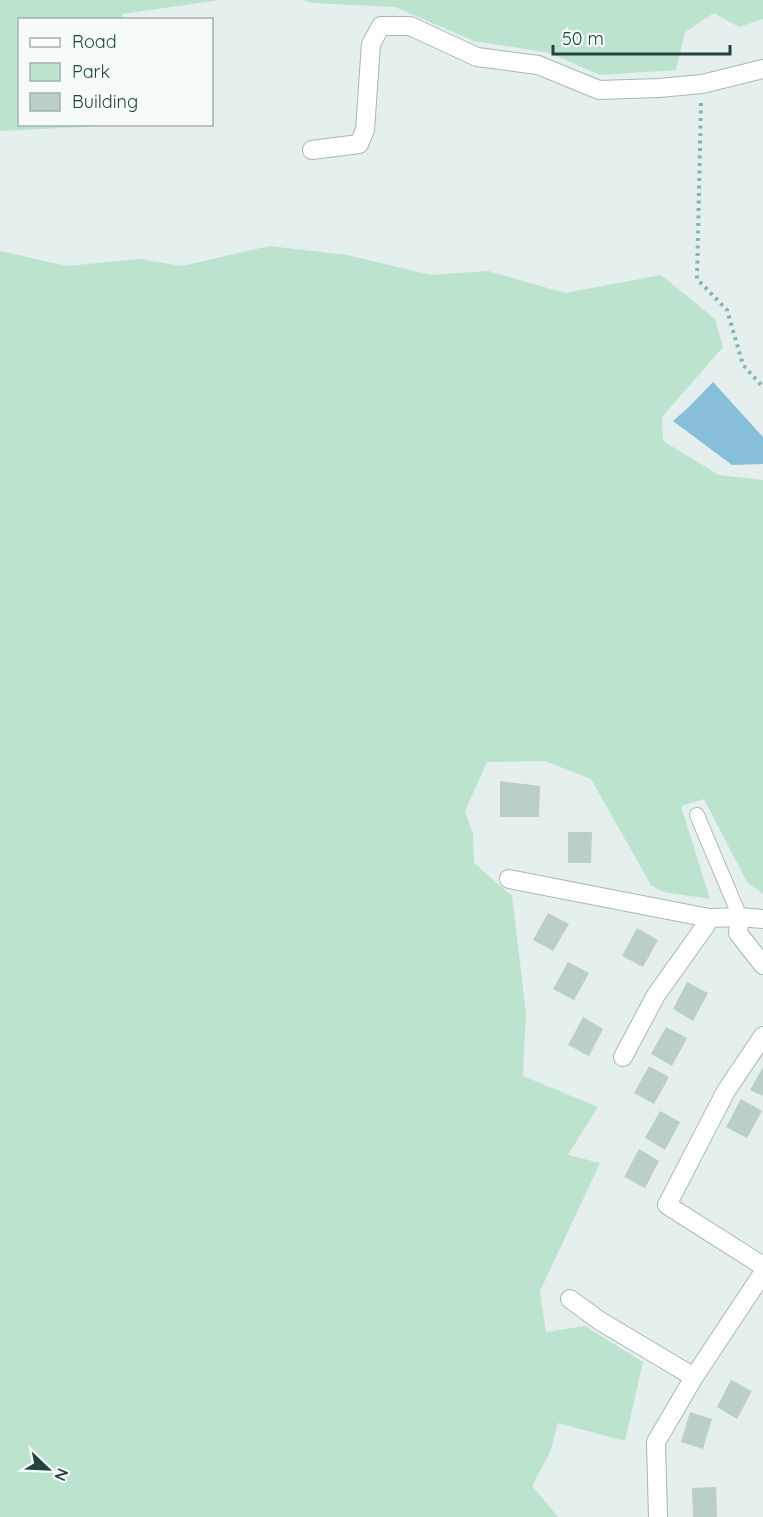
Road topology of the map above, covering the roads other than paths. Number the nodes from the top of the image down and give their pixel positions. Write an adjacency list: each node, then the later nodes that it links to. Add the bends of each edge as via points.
1 (763, 69): 2 (street, via 702,84 598,90 538,65 477,57 410,26 381,26 371,44 365,130 359,144)
2 (312, 150)
3 (697, 815): 5 (lane)
4 (509, 879): 6 (street)
5 (740, 917): 6 (street); 7 (street); 8 (street, via 738,933)
6 (709, 918): 10 (street, via 656,995)
7 (763, 919)
8 (763, 965)
9 (763, 1036): 11 (street, via 726,1091 667,1204)
10 (623, 1057)
11 (763, 1266)
12 (763, 1273): 14 (street)
13 (570, 1299): 14 (street)
14 (694, 1377): 15 (street, via 656,1442)
15 (658, 1517)

